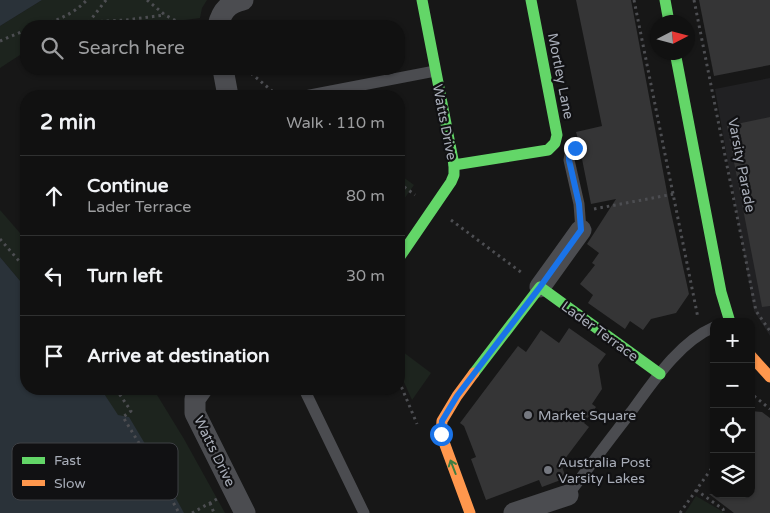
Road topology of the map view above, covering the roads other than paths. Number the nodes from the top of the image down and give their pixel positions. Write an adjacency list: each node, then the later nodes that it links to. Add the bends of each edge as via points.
1 (243, 0): 6 (street, via 228,6)
2 (422, 0): 8 (street, Watts Drive)
3 (531, 0): 13 (street, Mortley Lane, via 557,135 555,142 548,150)
4 (665, 0): 5 (street)
5 (668, 15)
6 (219, 20)
7 (677, 60): 17 (street)
8 (435, 71): 11 (lane); 13 (street, Watts Drive)
9 (224, 75): 10 (street)
10 (227, 90)
11 (352, 90)
12 (579, 146): 14 (lane, via 571,150 569,160)
13 (454, 165): 15 (street, Watts Drive, via 451,182)
14 (581, 230): 16 (street)
15 (405, 249)
16 (540, 287): 20 (street, Lader Terrace); 27 (street, one-way to 16, via 441,434 442,421 457,396)
17 (728, 318)
18 (709, 329): 20 (lane, via 691,340)
19 (755, 361): 21 (street)
20 (660, 374): 24 (lane)
21 (770, 377)
22 (198, 395): 25 (street, Watts Drive, via 195,413)
23 (307, 395): 26 (lane)
24 (568, 495): 28 (street)
25 (245, 513)
26 (364, 513)
27 (470, 513)
28 (514, 513)

